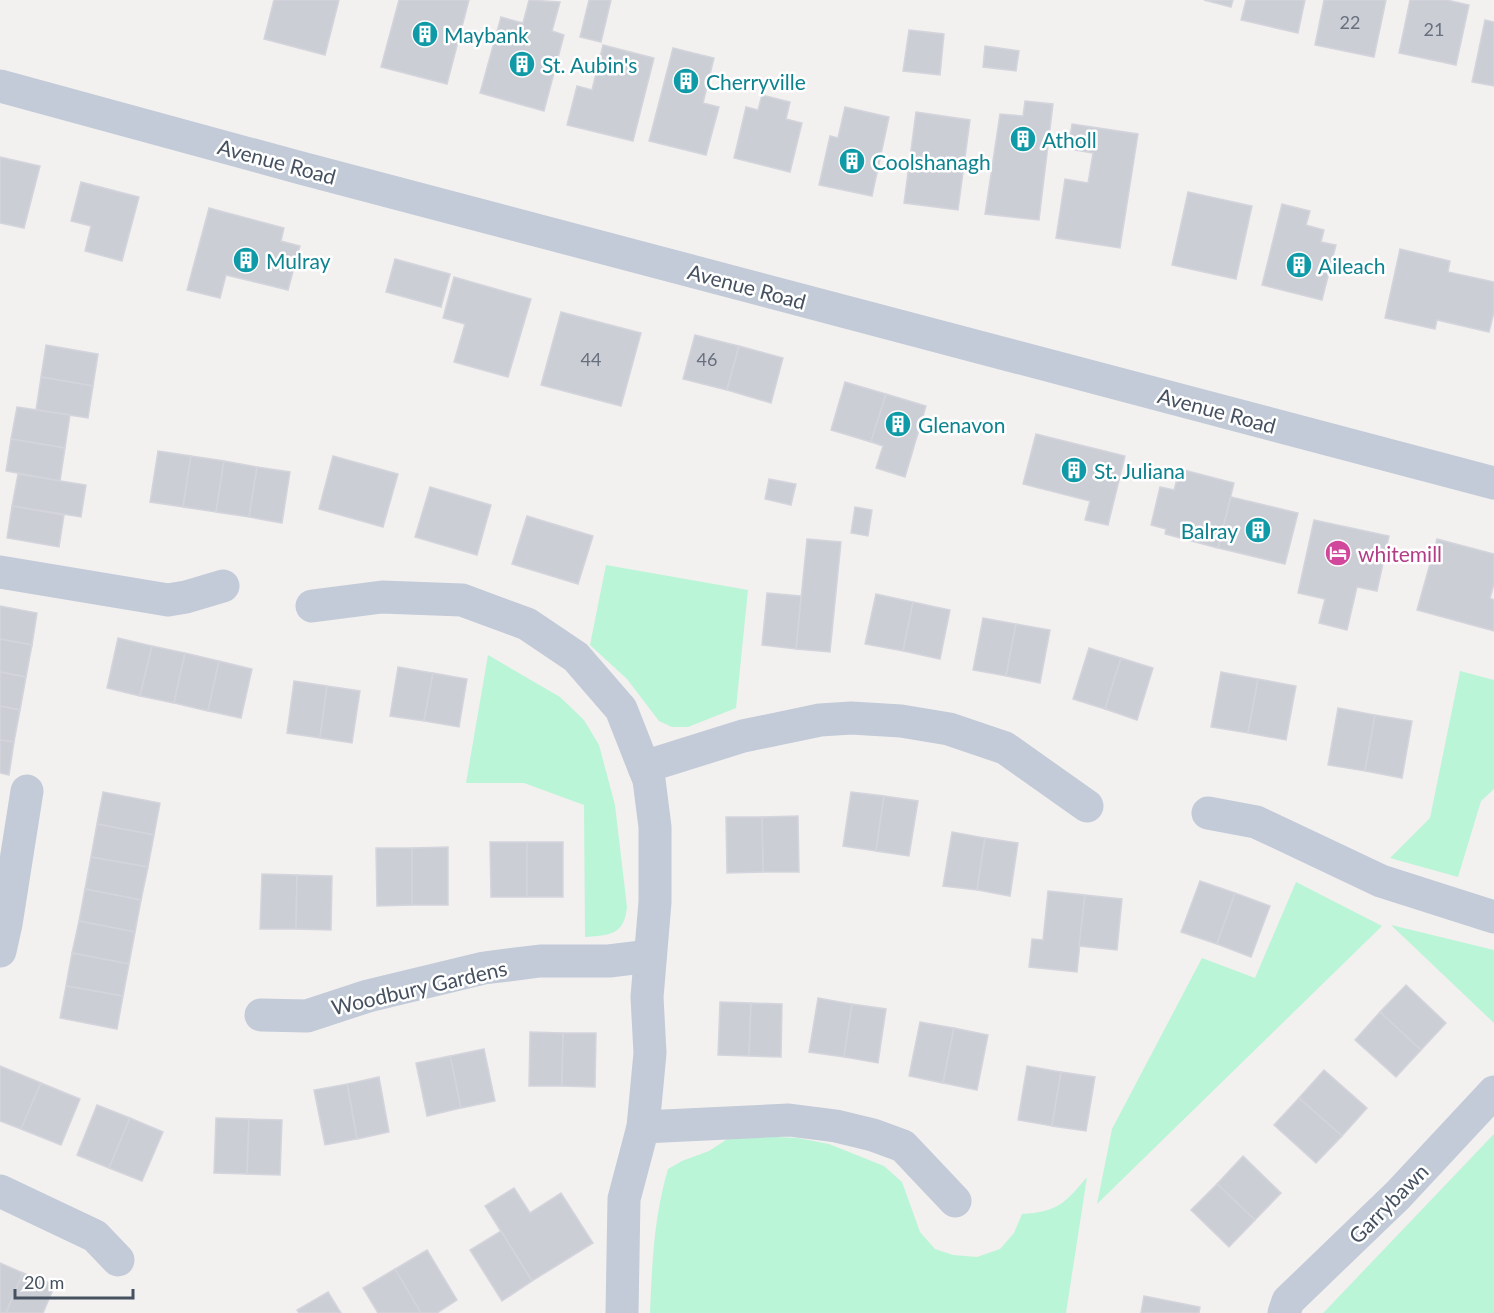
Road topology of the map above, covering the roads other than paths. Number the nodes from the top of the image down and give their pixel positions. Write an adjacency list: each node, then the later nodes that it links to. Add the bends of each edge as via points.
1 (0, 86): 2 (street, Avenue Road)
2 (1494, 483)
3 (0, 572): 4 (street, via 168,600)
4 (223, 586)
5 (312, 606): 6 (street, via 382,597 462,600 526,624 576,657 621,709)
6 (644, 767): 8 (street, via 743,736 820,720 902,721 949,729 1005,748); 13 (street, via 655,827)
7 (27, 791): 10 (street)
8 (1088, 806)
9 (1208, 813): 11 (street, via 1256,822 1381,881)
10 (9, 844): 12 (street, via 6,924)
11 (1494, 917)
12 (0, 951)
13 (650, 956): 14 (street, Woodbury Gardens, via 484,968 368,996 307,1016); 16 (street, via 650,1053)
14 (261, 1015)
15 (1494, 1092): 21 (street, Garrybawn, via 1398,1195 1288,1301)
16 (643, 1127): 18 (street, via 789,1120 836,1126 903,1146); 20 (street, via 624,1199)
17 (0, 1191): 19 (street, via 95,1236)
18 (955, 1201)
19 (118, 1260)
20 (622, 1313)
21 (1284, 1313)

